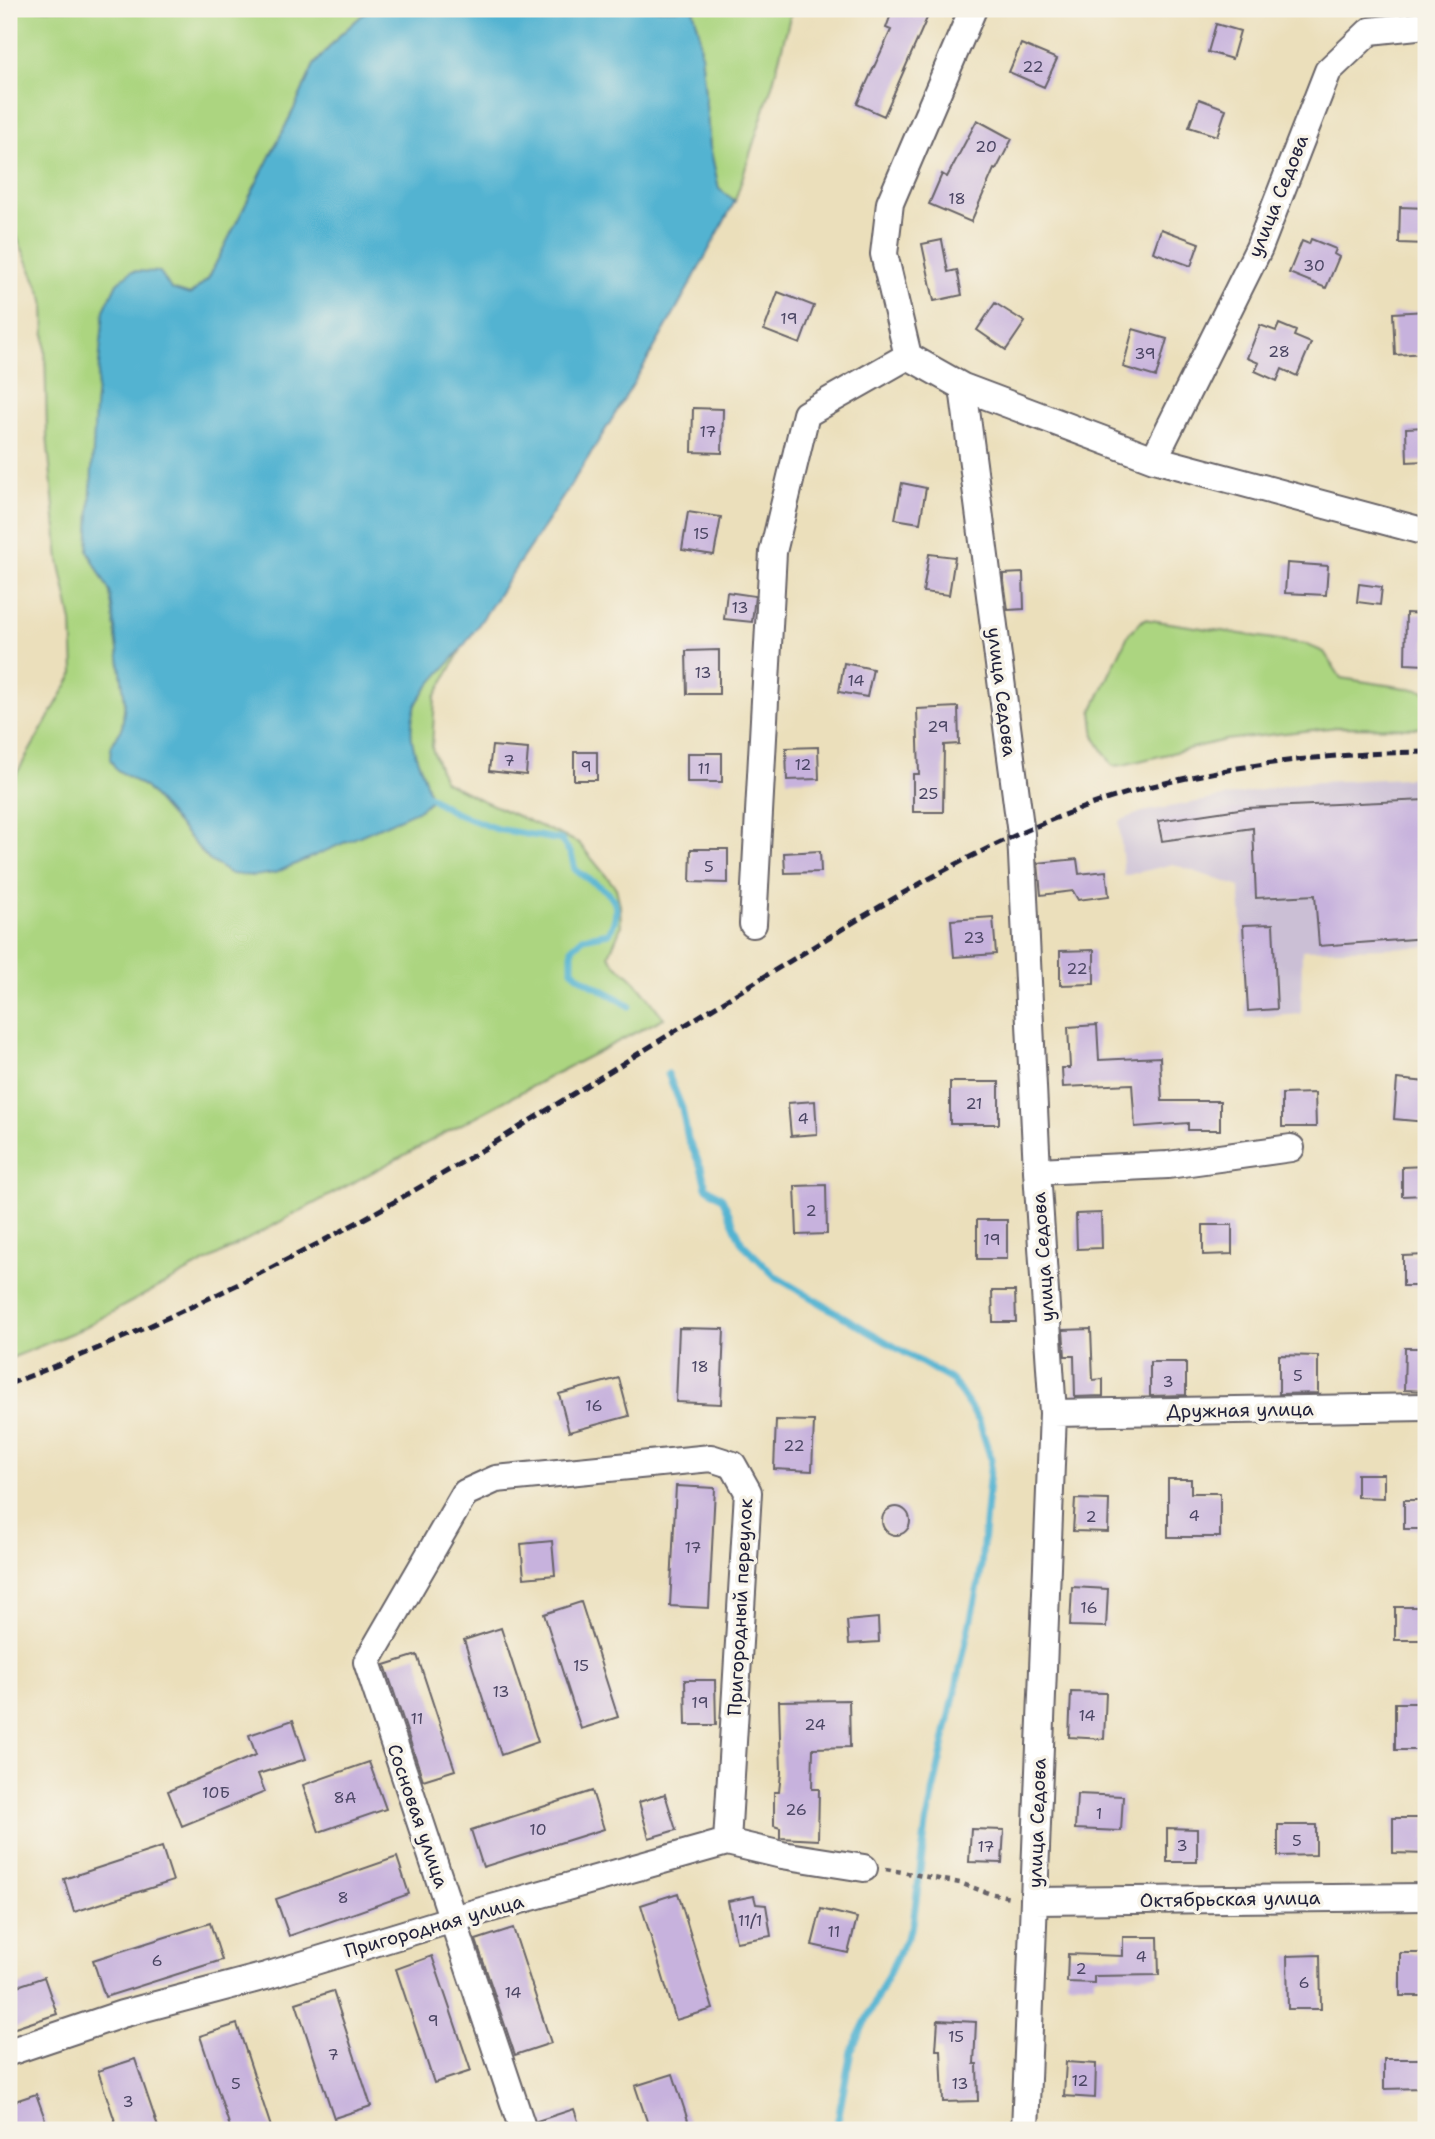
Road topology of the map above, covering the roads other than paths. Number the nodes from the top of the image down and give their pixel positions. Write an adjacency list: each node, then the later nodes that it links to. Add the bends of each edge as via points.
1 (973, 9): 3 (street, via 890,203 884,254)
2 (1426, 26): 5 (street, улица Седова, via 1370,31 1328,71 1259,247)
3 (908, 356): 4 (street); 7 (street, via 806,414 773,552)
4 (963, 387): 5 (street); 9 (street, улица Седова, via 1021,834)
5 (1154, 459): 6 (street)
6 (1426, 532)
7 (753, 924)
8 (1291, 1148): 9 (street, via 1168,1165)
9 (1037, 1171): 11 (street, улица Седова)
10 (1426, 1407): 11 (street, Дружная улица)
11 (1053, 1412): 16 (street, улица Седова)
12 (366, 1662): 13 (street, Пригородный переулок, via 465,1493 510,1477 711,1458 733,1465 748,1492); 17 (street, Сосновая улица)
13 (727, 1842): 14 (street, Пригородная улица); 17 (street, Пригородная улица)
14 (872, 1868)
15 (1426, 1897): 16 (street, Октябрьская улица)
16 (1034, 1901): 20 (street, улица Седова)
17 (453, 1919): 18 (street, Пригородная улица, via 122,2014); 19 (street, Сосновая улица)
18 (9, 2052)
19 (523, 2130)
20 (1025, 2130)

